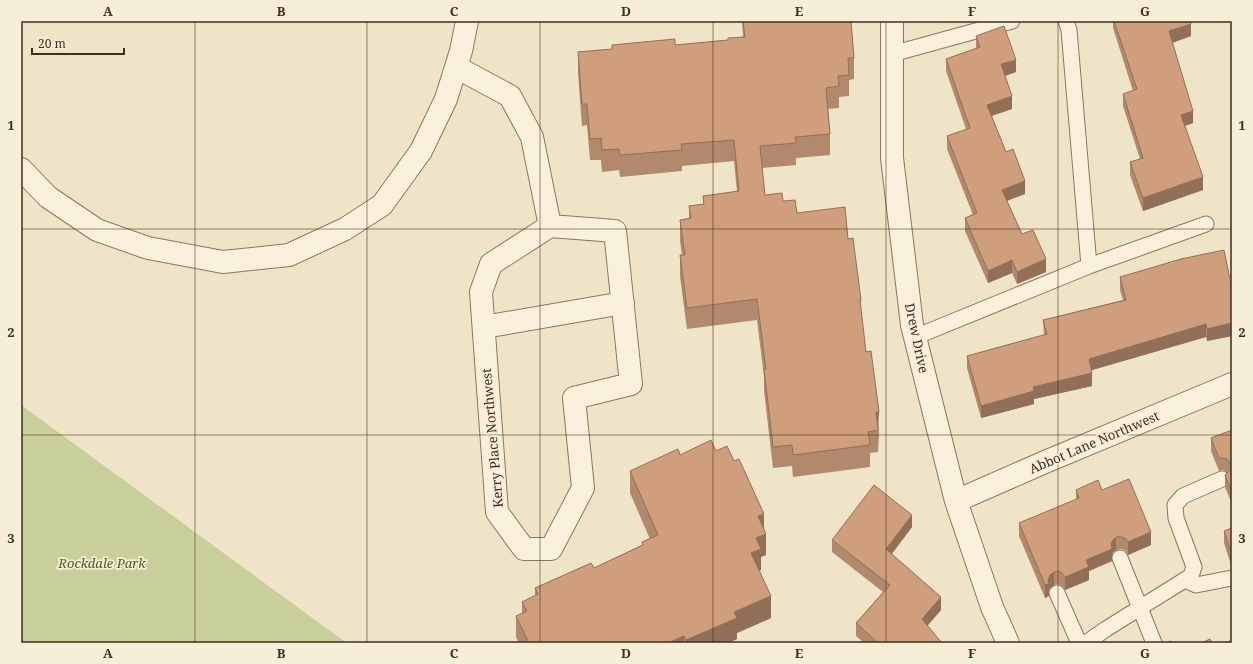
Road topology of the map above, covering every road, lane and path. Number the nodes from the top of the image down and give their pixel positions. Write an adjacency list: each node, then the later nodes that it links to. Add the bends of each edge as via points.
1 (467, 21): 6 (street)
2 (892, 21): 5 (street, Drew Drive)
3 (1012, 21): 5 (lane)
4 (1066, 21): 10 (lane)
5 (892, 54): 13 (street, Drew Drive, via 892,158)
6 (456, 67): 7 (street, via 446,99 421,151 382,205 345,229 289,255 223,262 148,248 97,230 48,197); 9 (street, via 510,96 532,137)
7 (21, 168)
8 (1206, 224): 10 (lane)
9 (550, 226): 11 (street, Kerry Place Northwest, via 615,231); 12 (street, Kerry Place Northwest, via 491,264 481,292)
10 (1089, 266): 13 (lane)
11 (623, 303): 12 (street); 12 (street, Kerry Place Northwest, via 631,384 574,398 583,488 551,549 524,549 497,512)
12 (484, 327)
13 (915, 337): 16 (street, Drew Drive)
14 (1232, 384): 16 (street, Abbot Lane Northwest)
15 (1222, 479): 19 (lane, via 1183,496 1175,505 1176,518 1194,567 1191,576)
16 (956, 501): 22 (street, Drew Drive, via 992,607)
17 (1120, 558): 21 (lane)
18 (1232, 578): 19 (lane, via 1196,585)
19 (1185, 580): 21 (lane)
20 (1057, 593): 23 (lane)
21 (1140, 608): 24 (lane); 25 (lane)
22 (1008, 643)
23 (1079, 643)
24 (1086, 643)
25 (1154, 643)

